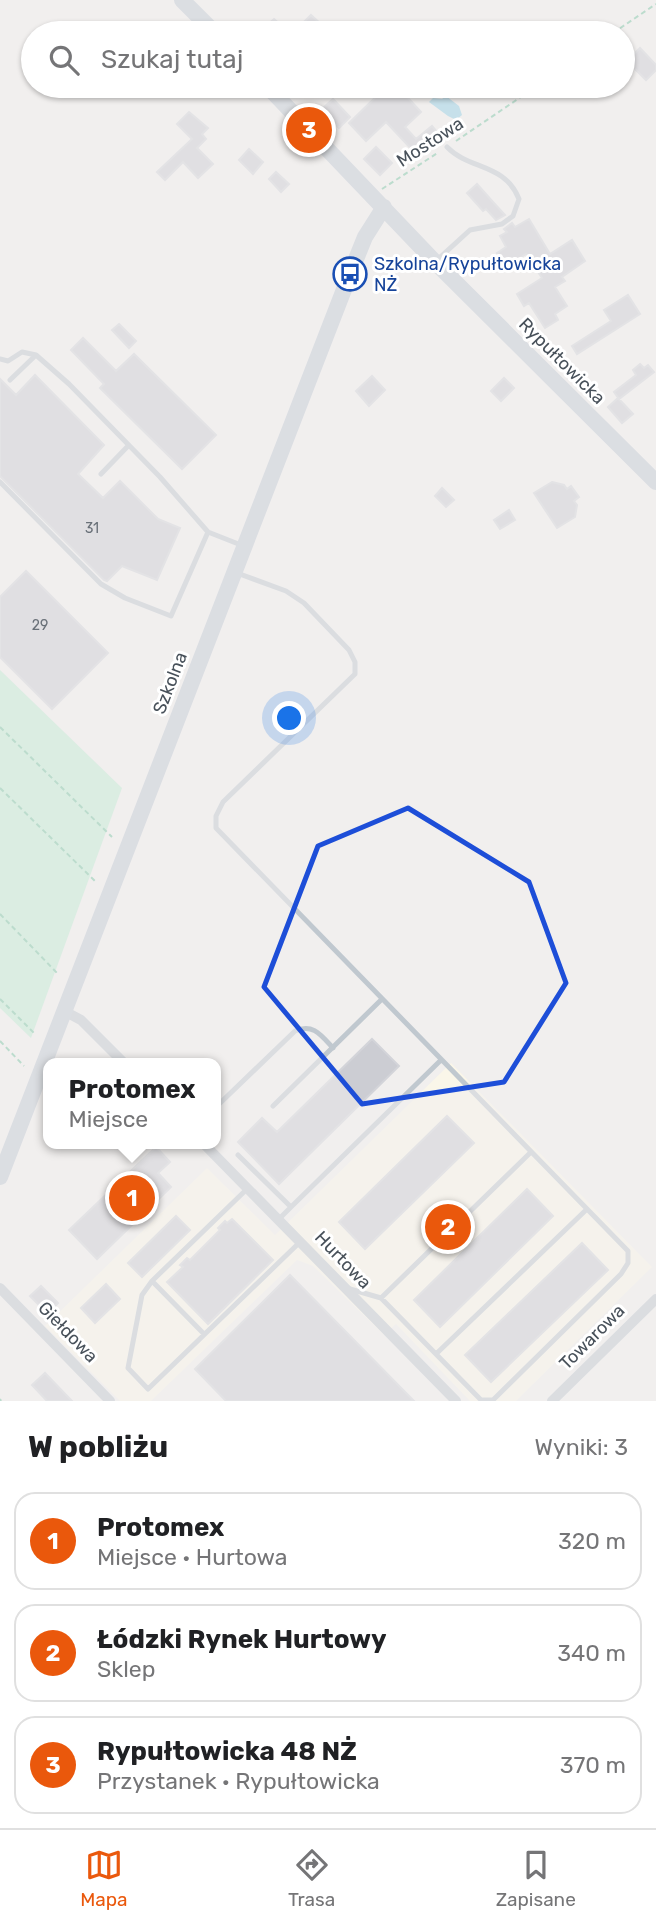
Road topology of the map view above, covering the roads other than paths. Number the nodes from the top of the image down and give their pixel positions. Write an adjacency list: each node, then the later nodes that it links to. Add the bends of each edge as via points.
1 (182, 0): 2 (street)
2 (203, 21)
3 (279, 98): 5 (street, Rypułtowicka)
4 (447, 147): 6 (lane, via 455,155 493,170 515,189 519,199 513,216 502,224 470,230)
5 (379, 201): 6 (street, Rypułtowicka); 15 (street, Szkolna)
6 (435, 262): 13 (street, Rypułtowicka)
7 (36, 355): 8 (lane, via 22,352 8,361); 9 (lane); 10 (lane)
8 (0, 359)
9 (10, 380)
10 (128, 446): 11 (lane); 14 (lane)
11 (101, 474)
12 (0, 482): 14 (lane, via 101,584 171,616)
13 (656, 482)
14 (208, 532): 15 (lane)
15 (244, 546): 16 (street, Szkolna)
16 (234, 572): 17 (lane, via 286,591 304,603 349,650 355,674 223,802 216,828); 18 (street, Szkolna)
17 (382, 999): 19 (lane); 22 (lane)
18 (64, 1011): 20 (street, Szkolna); 21 (street, via 81,1020)
19 (333, 1048): 24 (lane, via 318,1031 303,1027); 25 (lane)
20 (44, 1058)
21 (119, 1058)
22 (441, 1060): 27 (lane); 32 (lane)
23 (43, 1061): 28 (street, Szkolna)
24 (221, 1102)
25 (273, 1106)
26 (209, 1149): 31 (street, Hurtowa)
27 (530, 1153): 33 (lane); 39 (lane)
28 (4, 1154): 30 (street, Szkolna)
29 (238, 1155): 32 (lane)
30 (0, 1177)
31 (248, 1188): 34 (street, Hurtowa); 36 (lane)
32 (291, 1207): 34 (lane)
33 (586, 1210): 42 (lane); 42 (lane, via 628,1251 628,1263 493,1400 481,1400)
34 (279, 1219): 35 (street, Hurtowa)
35 (300, 1242): 37 (street, Hurtowa); 41 (lane)
36 (152, 1281): 41 (lane); 41 (lane, via 142,1295 128,1368 148,1389)
37 (344, 1287): 39 (lane); 44 (street, Hurtowa)
38 (0, 1288): 43 (street, Giełdowa)
39 (381, 1298): 42 (lane)
40 (656, 1298): 45 (street, Towarowa)
41 (204, 1334)
42 (436, 1354)
43 (110, 1401)
44 (456, 1401)
45 (552, 1401)

